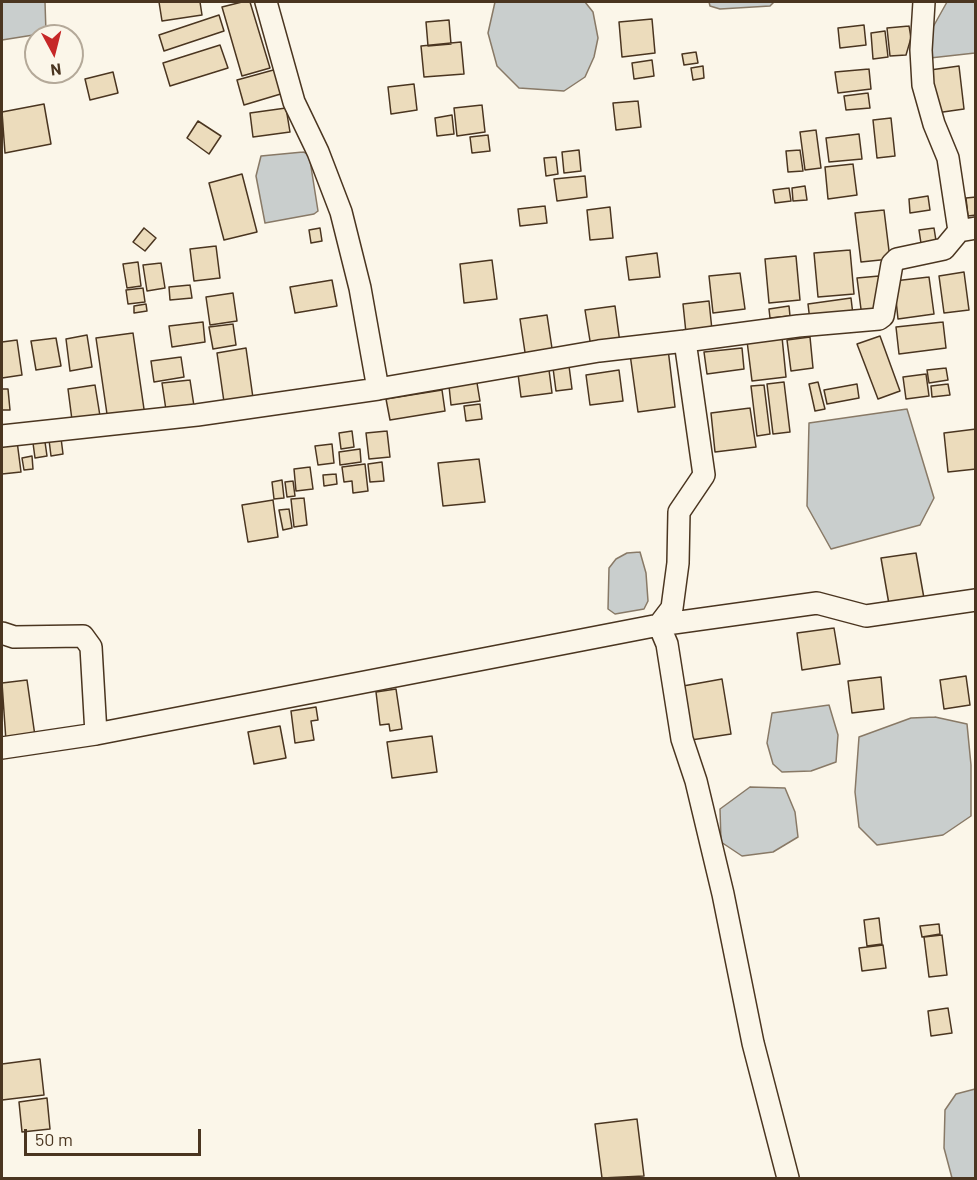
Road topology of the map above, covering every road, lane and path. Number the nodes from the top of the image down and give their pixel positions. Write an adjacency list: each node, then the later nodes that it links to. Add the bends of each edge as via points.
1 (266, 2): 5 (street, via 294,102 341,212)
2 (924, 2): 3 (street, via 923,86)
3 (967, 229): 4 (street, via 944,249 897,259 892,264 883,316 879,319)
4 (685, 341): 5 (street, via 599,351); 8 (street, via 704,475 679,512 672,608)
5 (378, 388): 6 (street, via 197,415)
6 (2, 436)
7 (975, 600): 8 (street, via 866,616 817,603)
8 (659, 625): 10 (street); 12 (street, via 667,644 682,739 696,780 753,1043)
9 (2, 633): 10 (street, via 14,637 83,636 91,648)
10 (96, 734): 11 (street)
11 (2, 748)
12 (788, 1179)

